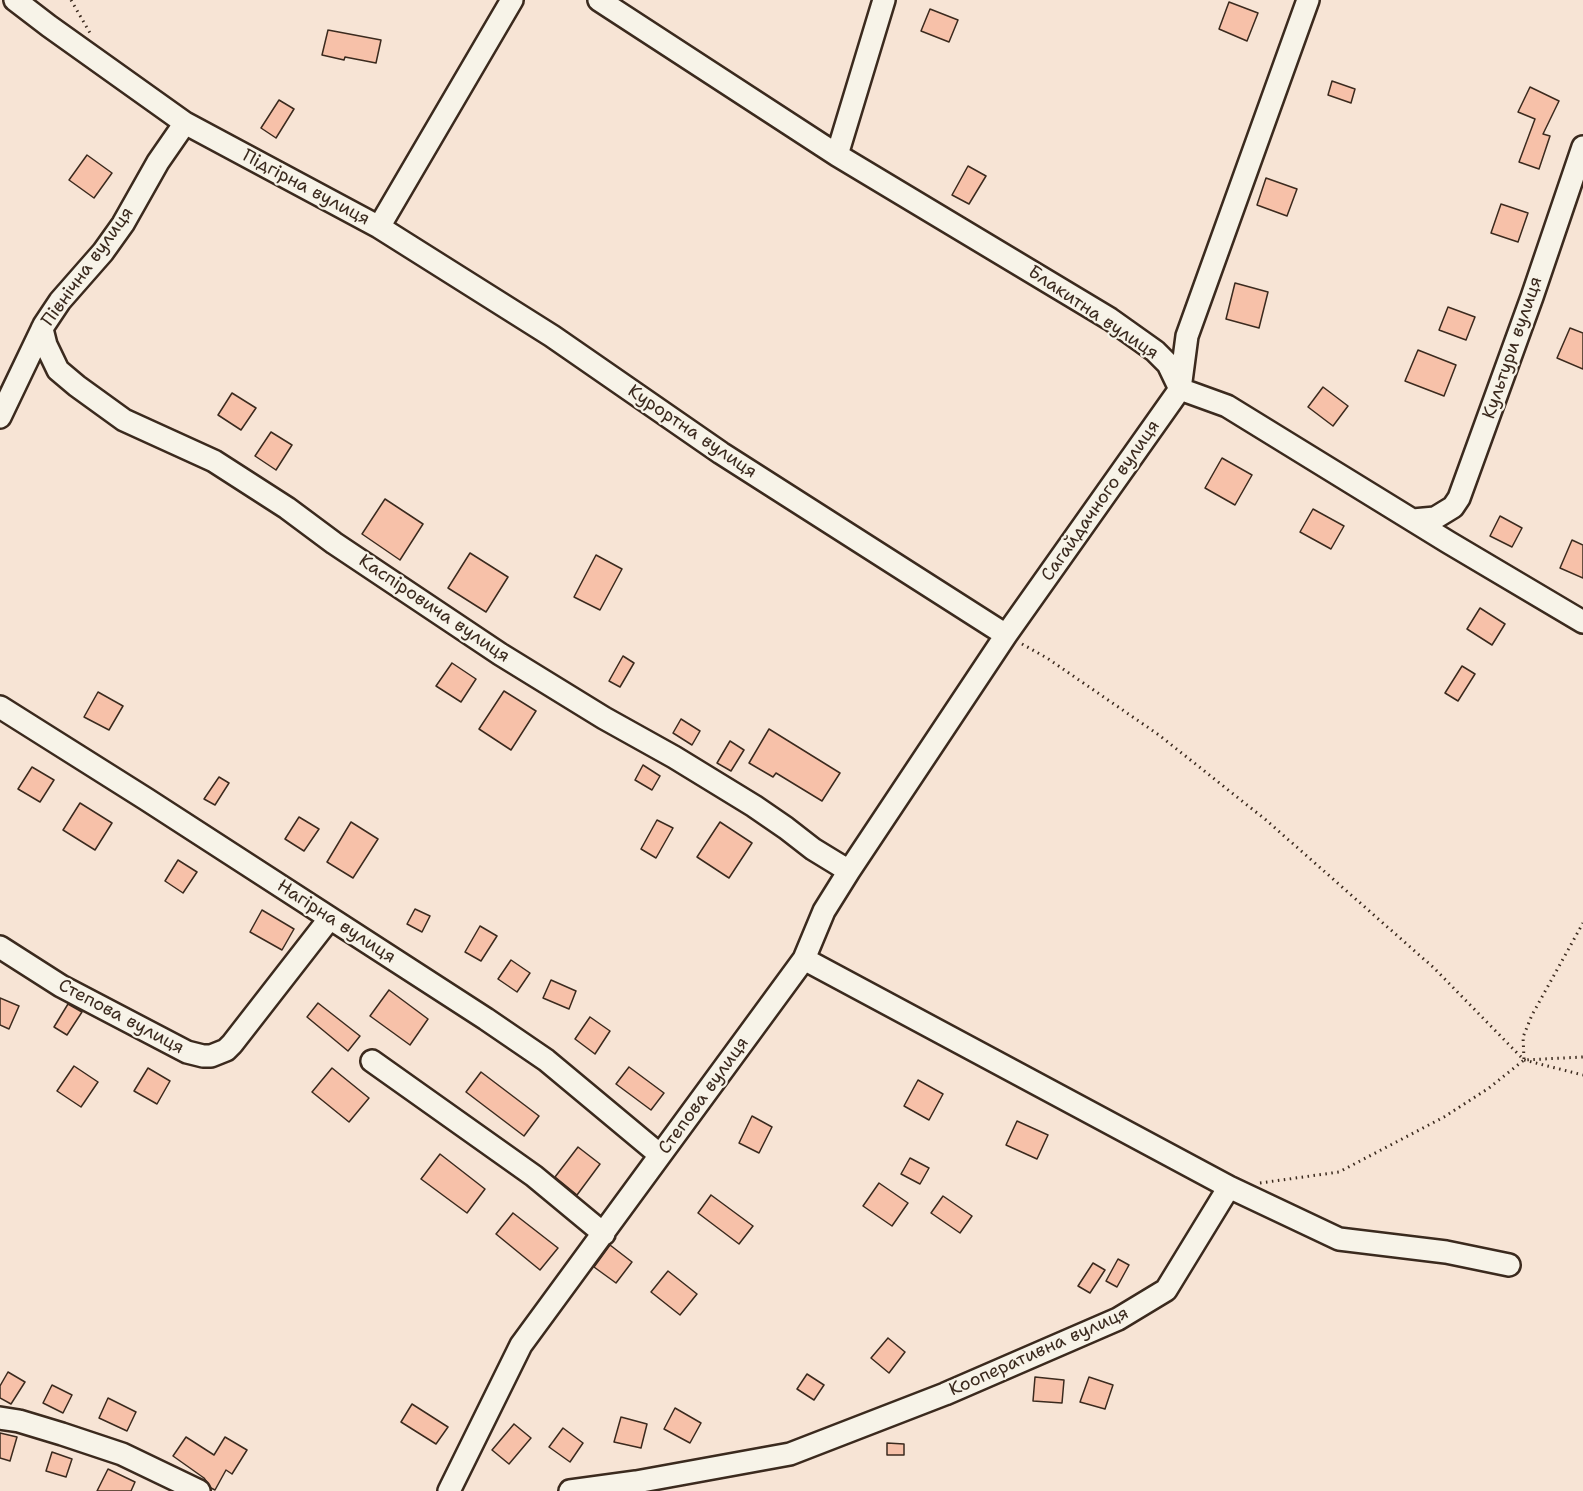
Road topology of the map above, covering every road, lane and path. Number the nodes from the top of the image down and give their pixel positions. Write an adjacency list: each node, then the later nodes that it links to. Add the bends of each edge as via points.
1 (15, 0): 6 (street, Підгірна вулиця)
2 (512, 0): 9 (street, Підгірна вулиця)
3 (599, 0): 8 (street, Блакитна вулиця)
4 (884, 0): 8 (street)
5 (1308, 0): 11 (street, Сагайдачного вулиця, via 1187,336)
6 (185, 123): 9 (street, Підгірна вулиця); 10 (street, Північна вулиця, via 123,224)
7 (1583, 147): 13 (street, Культури вулиця, via 1459,498 1453,507 1435,518)
8 (837, 155): 11 (street, Блакитна вулиця, via 1110,320 1155,351 1168,364)
9 (379, 227): 15 (street, Курортна вулиця)
10 (42, 329): 12 (street, Північна вулиця); 17 (street, Каспіровича вулиця, via 58,370 124,420 214,461 500,654 754,806)
11 (1180, 389): 13 (street, via 1227,406); 15 (street, Сагайдачного вулиця)
12 (0, 417)
13 (1413, 520): 14 (street)
14 (1583, 622)
15 (1006, 635): 17 (street, Сагайдачного вулиця); 23 (path, via 1047,658 1159,735 1266,820 1434,968)
16 (0, 707): 18 (street, Нагірна вулиця)
17 (849, 871): 21 (street, Сагайдачного вулиця, via 824,911)
18 (330, 918): 20 (street, Степова вулиця, via 232,1044 211,1056 188,1052 114,1014); 26 (street, Нагірна вулиця, via 546,1060)
19 (1583, 923): 23 (path, via 1532,1015 1523,1037)
20 (0, 947)
21 (804, 959): 26 (street, Степова вулиця); 27 (street)
22 (1583, 1057): 23 (path)
23 (1524, 1060): 25 (path); 27 (path, via 1444,1118 1339,1172)
24 (372, 1061): 28 (street, via 534,1176)
25 (1583, 1075)
26 (660, 1155): 28 (street, Степова вулиця)
27 (1229, 1187): 29 (street, via 1339,1239 1446,1252); 33 (street, Кооперативна вулиця, via 1166,1290 1118,1319 945,1394 790,1454)
28 (604, 1234): 32 (street, Степова вулиця, via 521,1346)
29 (1509, 1265)
30 (0, 1418): 31 (street, via 122,1454)
31 (199, 1491)
32 (449, 1491)
33 (570, 1491)

